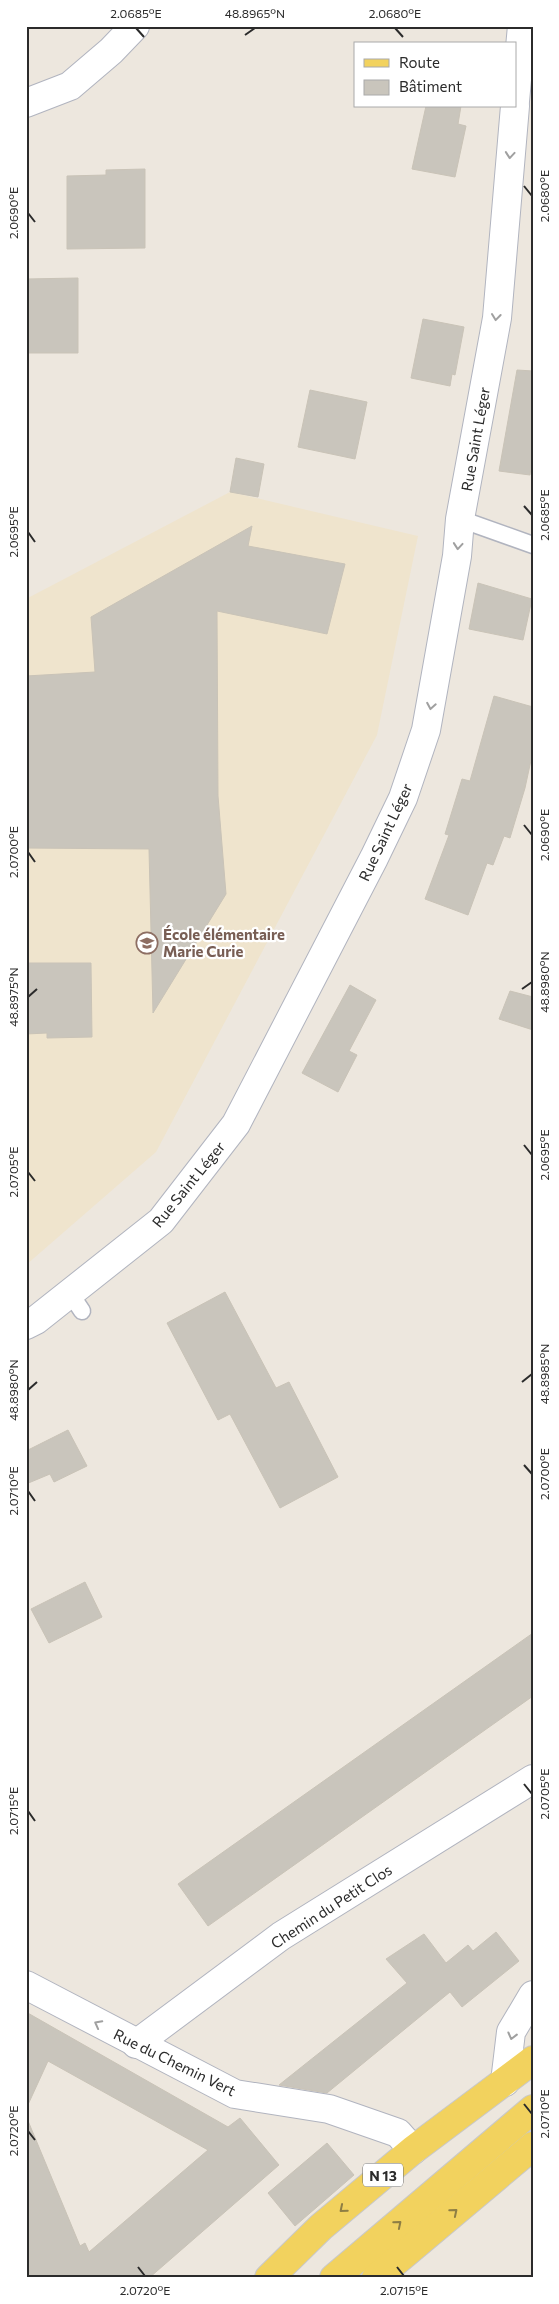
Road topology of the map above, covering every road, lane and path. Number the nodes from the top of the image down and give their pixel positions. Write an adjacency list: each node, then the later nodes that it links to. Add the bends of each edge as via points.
1 (135, 26): 4 (street, via 70,86)
2 (522, 26): 3 (street)
3 (516, 90)
4 (26, 103)
5 (515, 108): 6 (street, Rue Saint Léger, one-way to 6, via 497,318)
6 (460, 519): 7 (lane); 8 (street, Rue Saint Léger, one-way to 8, via 457,556 426,730 404,798 236,1124 161,1221 76,1302)
7 (533, 546)
8 (26, 1324)
9 (533, 1779): 12 (street, Chemin du Petit Clos, via 281,1936)
10 (26, 1985): 12 (street, Rue du Chemin Vert, one-way to 10)
11 (533, 1995): 14 (street, one-way to 14, via 511,2032)
12 (136, 2044): 17 (street, Rue du Chemin Vert, via 235,2094 328,2109 398,2133)
13 (533, 2060): 14 (main road, N 13)
14 (505, 2082): 17 (main road, N 13); 19 (main road, via 439,2148)
15 (533, 2109): 20 (main road, one-way to 15)
16 (533, 2146): 21 (main road, one-way to 16)
17 (413, 2150): 18 (main road, N 13, one-way to 18, via 321,2227)
18 (269, 2278)
19 (296, 2278)
20 (334, 2278)
21 (376, 2278)

